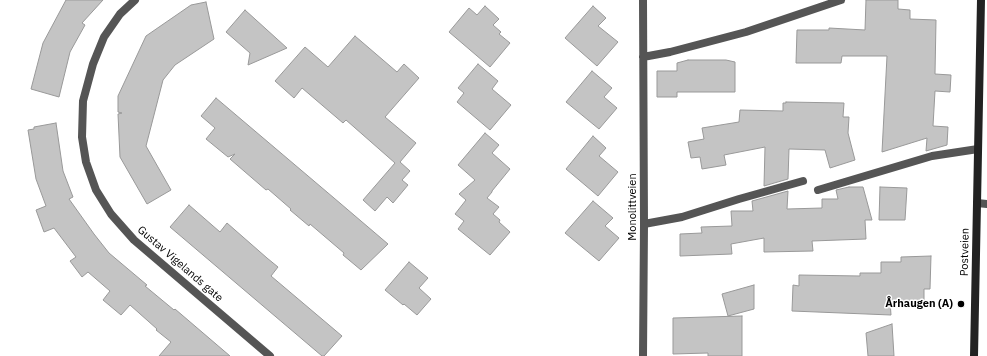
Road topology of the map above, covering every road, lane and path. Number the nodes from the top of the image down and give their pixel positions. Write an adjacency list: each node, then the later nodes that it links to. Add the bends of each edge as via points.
1 (135, 0): 12 (street, Gustav Vigelands gate, via 120,14 104,37 93,64 83,101 83,143 86,162 96,190 111,214 134,240)
2 (643, 0): 5 (street, Monolittveien)
3 (841, 0): 5 (street, via 746,32)
4 (981, 0): 6 (street, Postveien)
5 (643, 57): 11 (street, Monolittveien)
6 (978, 149): 8 (street, via 932,156); 9 (street, Postveien)
7 (803, 181): 11 (street, via 682,217)
8 (818, 190)
9 (977, 204): 10 (street); 14 (street, Postveien)
10 (987, 204)
11 (644, 224): 13 (street, Monolittveien)
12 (270, 356)
13 (643, 356)
14 (974, 356)

